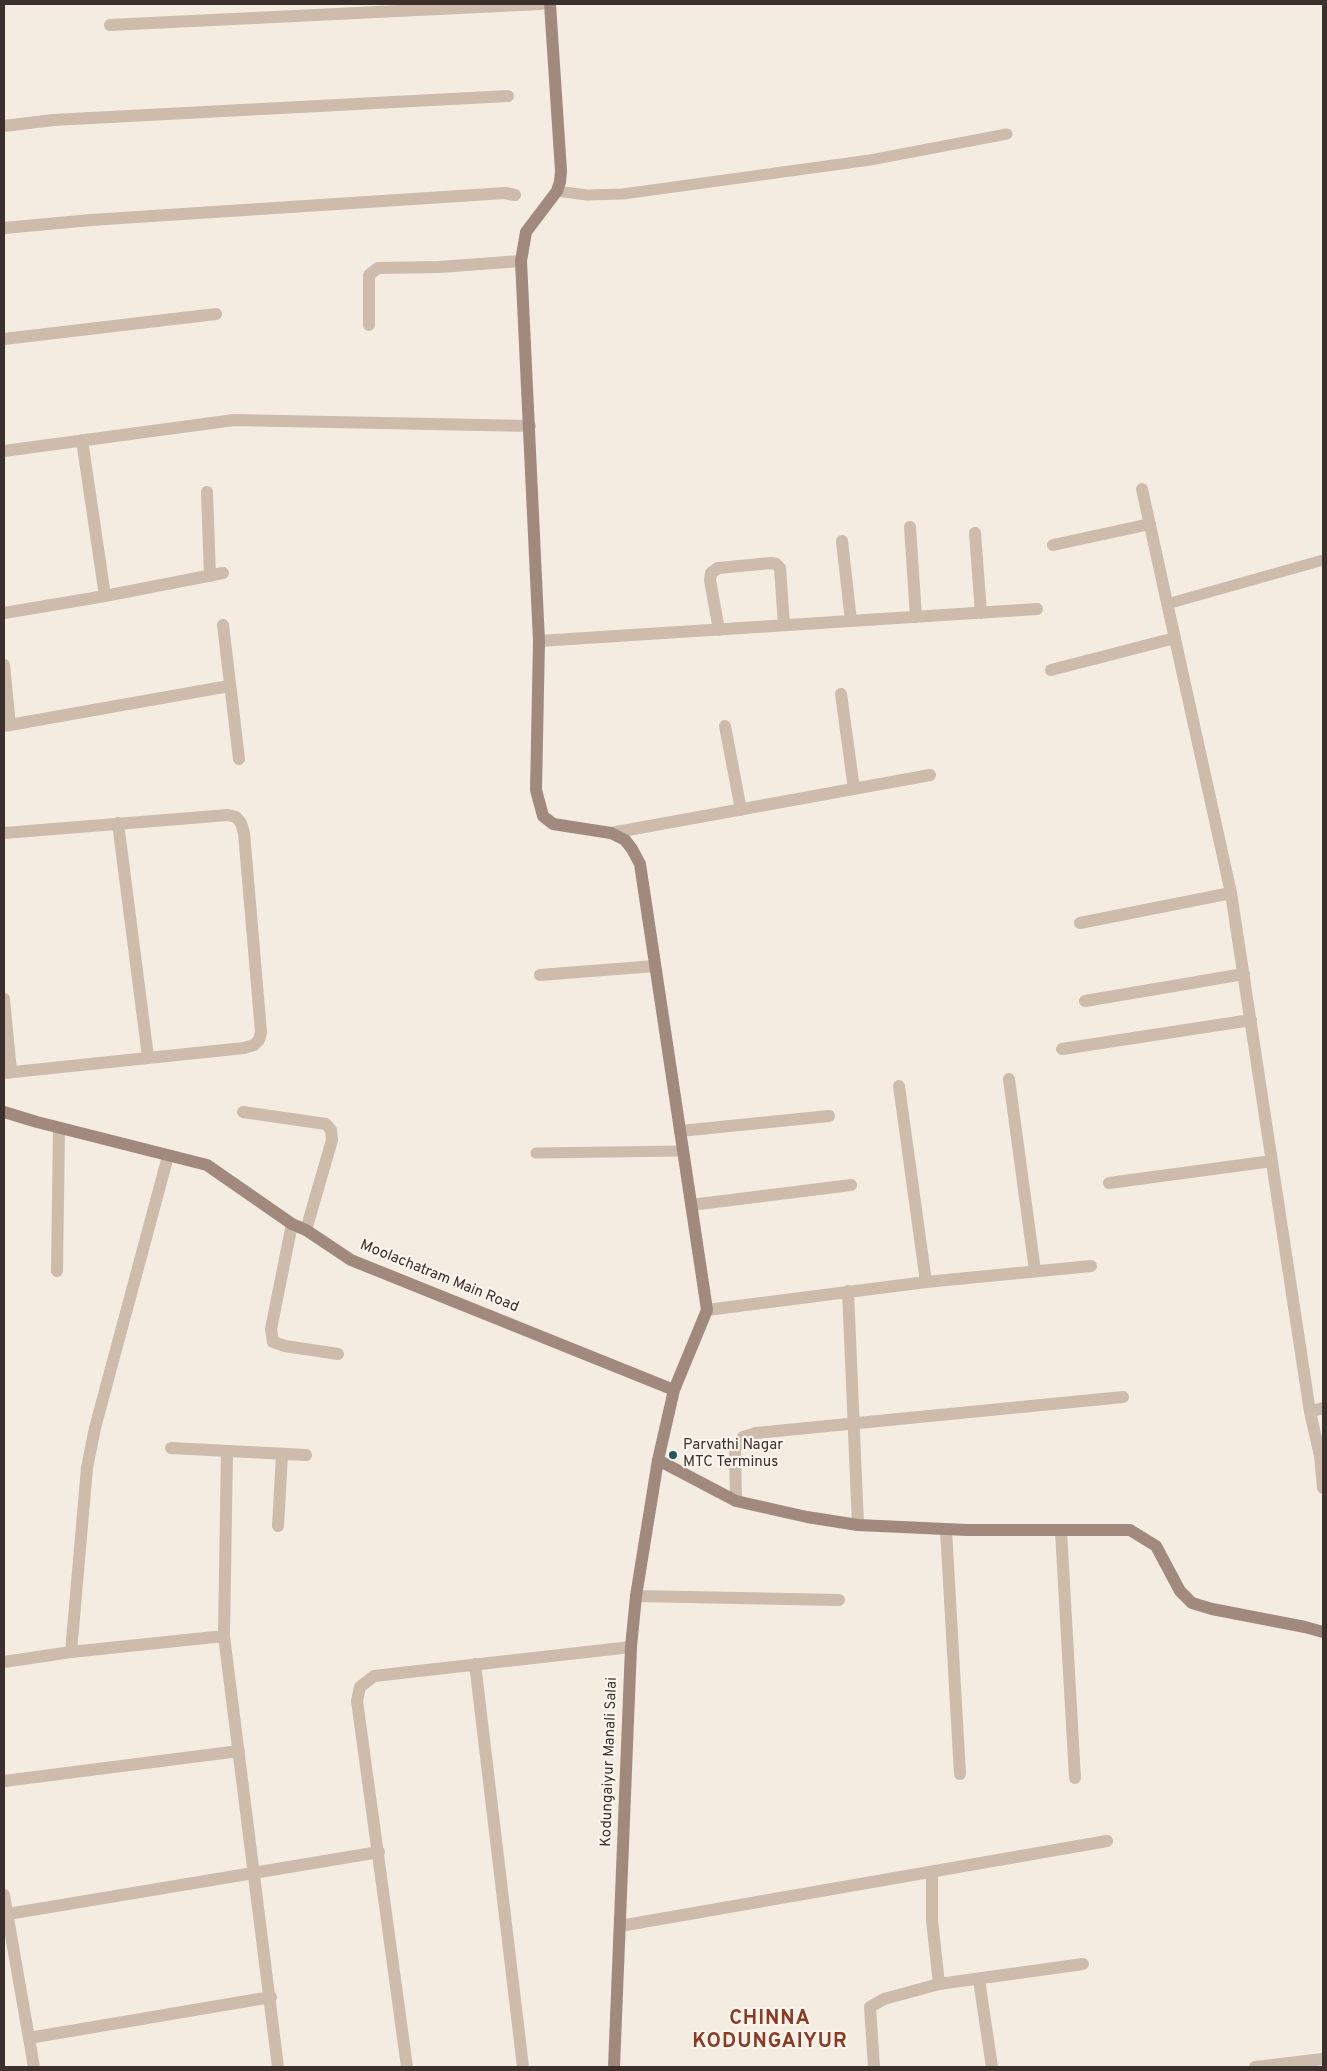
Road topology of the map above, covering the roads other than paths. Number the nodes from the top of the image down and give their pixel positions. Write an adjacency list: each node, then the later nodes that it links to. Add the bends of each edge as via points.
1 (541, 4): 3 (street)
2 (550, 4): 7 (street, via 561,170)
3 (110, 24)
4 (508, 96): 5 (street, via 53,120)
5 (4, 126)
6 (1007, 134): 7 (lane, via 870,160 623,194 588,195)
7 (557, 191): 10 (street, via 526,232)
8 (515, 195): 9 (street, via 505,193)
9 (4, 228)
10 (521, 261): 12 (street, via 378,268 369,274); 14 (street)
11 (216, 314): 13 (street)
12 (369, 325)
13 (4, 339)
14 (530, 426): 15 (street, via 234,420); 36 (street)
15 (82, 440): 16 (street); 25 (street)
16 (4, 451)
17 (1142, 489): 19 (street)
18 (207, 492): 25 (street, via 217,574)
19 (1150, 524): 23 (street); 26 (street)
20 (910, 527): 30 (street)
21 (975, 533): 28 (street)
22 (842, 541): 31 (street)
23 (1052, 545)
24 (1323, 560): 26 (lane)
25 (104, 596): 29 (street)
26 (1167, 604): 35 (street)
27 (1037, 609): 28 (street)
28 (981, 612): 30 (street)
29 (4, 613)
30 (916, 617): 31 (street)
31 (852, 621): 33 (street)
32 (223, 625): 39 (street)
33 (784, 625): 34 (street); 34 (street, via 780,568 770,563 718,568 711,573)
34 (718, 630): 36 (street)
35 (1175, 638): 38 (street); 50 (street)
36 (539, 641): 49 (street, via 538,804 543,816 553,824)
37 (4, 665): 41 (street)
38 (1051, 670)
39 (229, 686): 41 (street); 43 (street)
40 (841, 694): 45 (street)
41 (7, 725)
42 (725, 726): 46 (street)
43 (239, 759)
44 (930, 775): 45 (street)
45 (854, 789): 46 (street)
46 (741, 810): 49 (street)
47 (118, 823): 48 (street); 59 (street); 59 (street, via 228,815 236,817 244,833 261,1032 259,1040 244,1048)
48 (4, 833)
49 (611, 833): 52 (street, via 624,840 640,864)
50 (1231, 893): 51 (street); 53 (street)
51 (1080, 923)
52 (655, 966): 54 (street); 67 (street)
53 (1244, 974): 56 (street); 57 (street)
54 (540, 975)
55 (4, 999): 60 (street)
56 (1085, 1001)
57 (1251, 1020): 58 (street); 71 (street)
58 (1062, 1049)
59 (148, 1057): 60 (street)
60 (7, 1072)
61 (1009, 1079): 79 (street)
62 (899, 1086): 80 (street)
63 (4, 1112): 66 (street, Moolachatram Main Road)
64 (243, 1112): 76 (street, via 326,1124 331,1130 332,1140)
65 (829, 1116): 67 (street)
66 (59, 1128): 70 (street, Moolachatram Main Road); 78 (street)
67 (680, 1131): 68 (street)
68 (683, 1151): 69 (lane); 74 (street)
69 (536, 1153)
70 (168, 1156): 75 (street, Moolachatram Main Road, via 207,1165); 106 (street, via 90,1452)
71 (1272, 1162): 72 (street); 87 (street)
72 (1109, 1182)
73 (851, 1185): 74 (street)
74 (691, 1205): 82 (street)
75 (292, 1224): 76 (street, Moolachatram Main Road); 83 (street, via 270,1329 272,1342)
76 (306, 1230): 84 (street, Moolachatram Main Road, via 351,1260)
77 (1091, 1266): 79 (street)
78 (57, 1271)
79 (1035, 1271): 80 (street)
80 (926, 1282): 81 (street)
81 (848, 1291): 82 (street); 88 (street)
82 (707, 1310): 84 (street, Kodungaiyur Manali Salai)
83 (338, 1354)
84 (674, 1390): 94 (street, Kodungaiyur Manali Salai)
85 (1123, 1397): 88 (street)
86 (1323, 1408): 87 (street)
87 (1310, 1412): 93 (street)
88 (853, 1423): 96 (street, via 743,1437 735,1449); 97 (street)
89 (171, 1448): 90 (street)
90 (227, 1451): 91 (street); 104 (street)
91 (282, 1454): 92 (street); 98 (street)
92 (306, 1455)
93 (1321, 1456): 95 (street)
94 (658, 1460): 96 (street); 101 (street, Kodungaiyur Manali Salai)
95 (1323, 1488)
96 (736, 1501): 97 (street)
97 (858, 1525): 99 (street)
98 (278, 1526)
99 (946, 1530): 100 (street); 110 (street)
100 (1061, 1531): 103 (street, via 1130,1530 1156,1546 1180,1591 1192,1603); 111 (street)
101 (636, 1596): 102 (street); 105 (street, Kodungaiyur Manali Salai)
102 (840, 1600)
103 (1323, 1632)
104 (224, 1636): 106 (street); 109 (street)
105 (631, 1647): 108 (street); 119 (street, Kodungaiyur Manali Salai)
106 (72, 1652): 107 (street)
107 (4, 1662)
108 (475, 1664): 114 (street, via 374,1676 360,1687 357,1701); 130 (street)
109 (239, 1751): 112 (street); 116 (street)
110 (960, 1774)
111 (1075, 1778)
112 (4, 1781)
113 (1107, 1841): 115 (street)
114 (379, 1852): 116 (street); 129 (street)
115 (932, 1872): 119 (street); 123 (street, via 932,1920)
116 (253, 1873): 118 (street); 124 (street)
117 (4, 1895): 118 (street)
118 (8, 1914): 121 (street)
119 (620, 1926): 131 (street, Kodungaiyur Manali Salai)
120 (1083, 1964): 122 (street)
121 (10, 1974): 125 (street)
122 (979, 1980): 123 (street); 133 (street)
123 (939, 1984): 132 (street, via 884,1999 870,2007)
124 (271, 1997): 125 (street); 128 (street)
125 (29, 2038): 127 (street)
126 (1323, 2059): 134 (street)
127 (34, 2067)
128 (278, 2067)
129 (407, 2067)
130 (524, 2067)
131 (614, 2067)
132 (874, 2067)
133 (992, 2067)
134 (1255, 2067)

